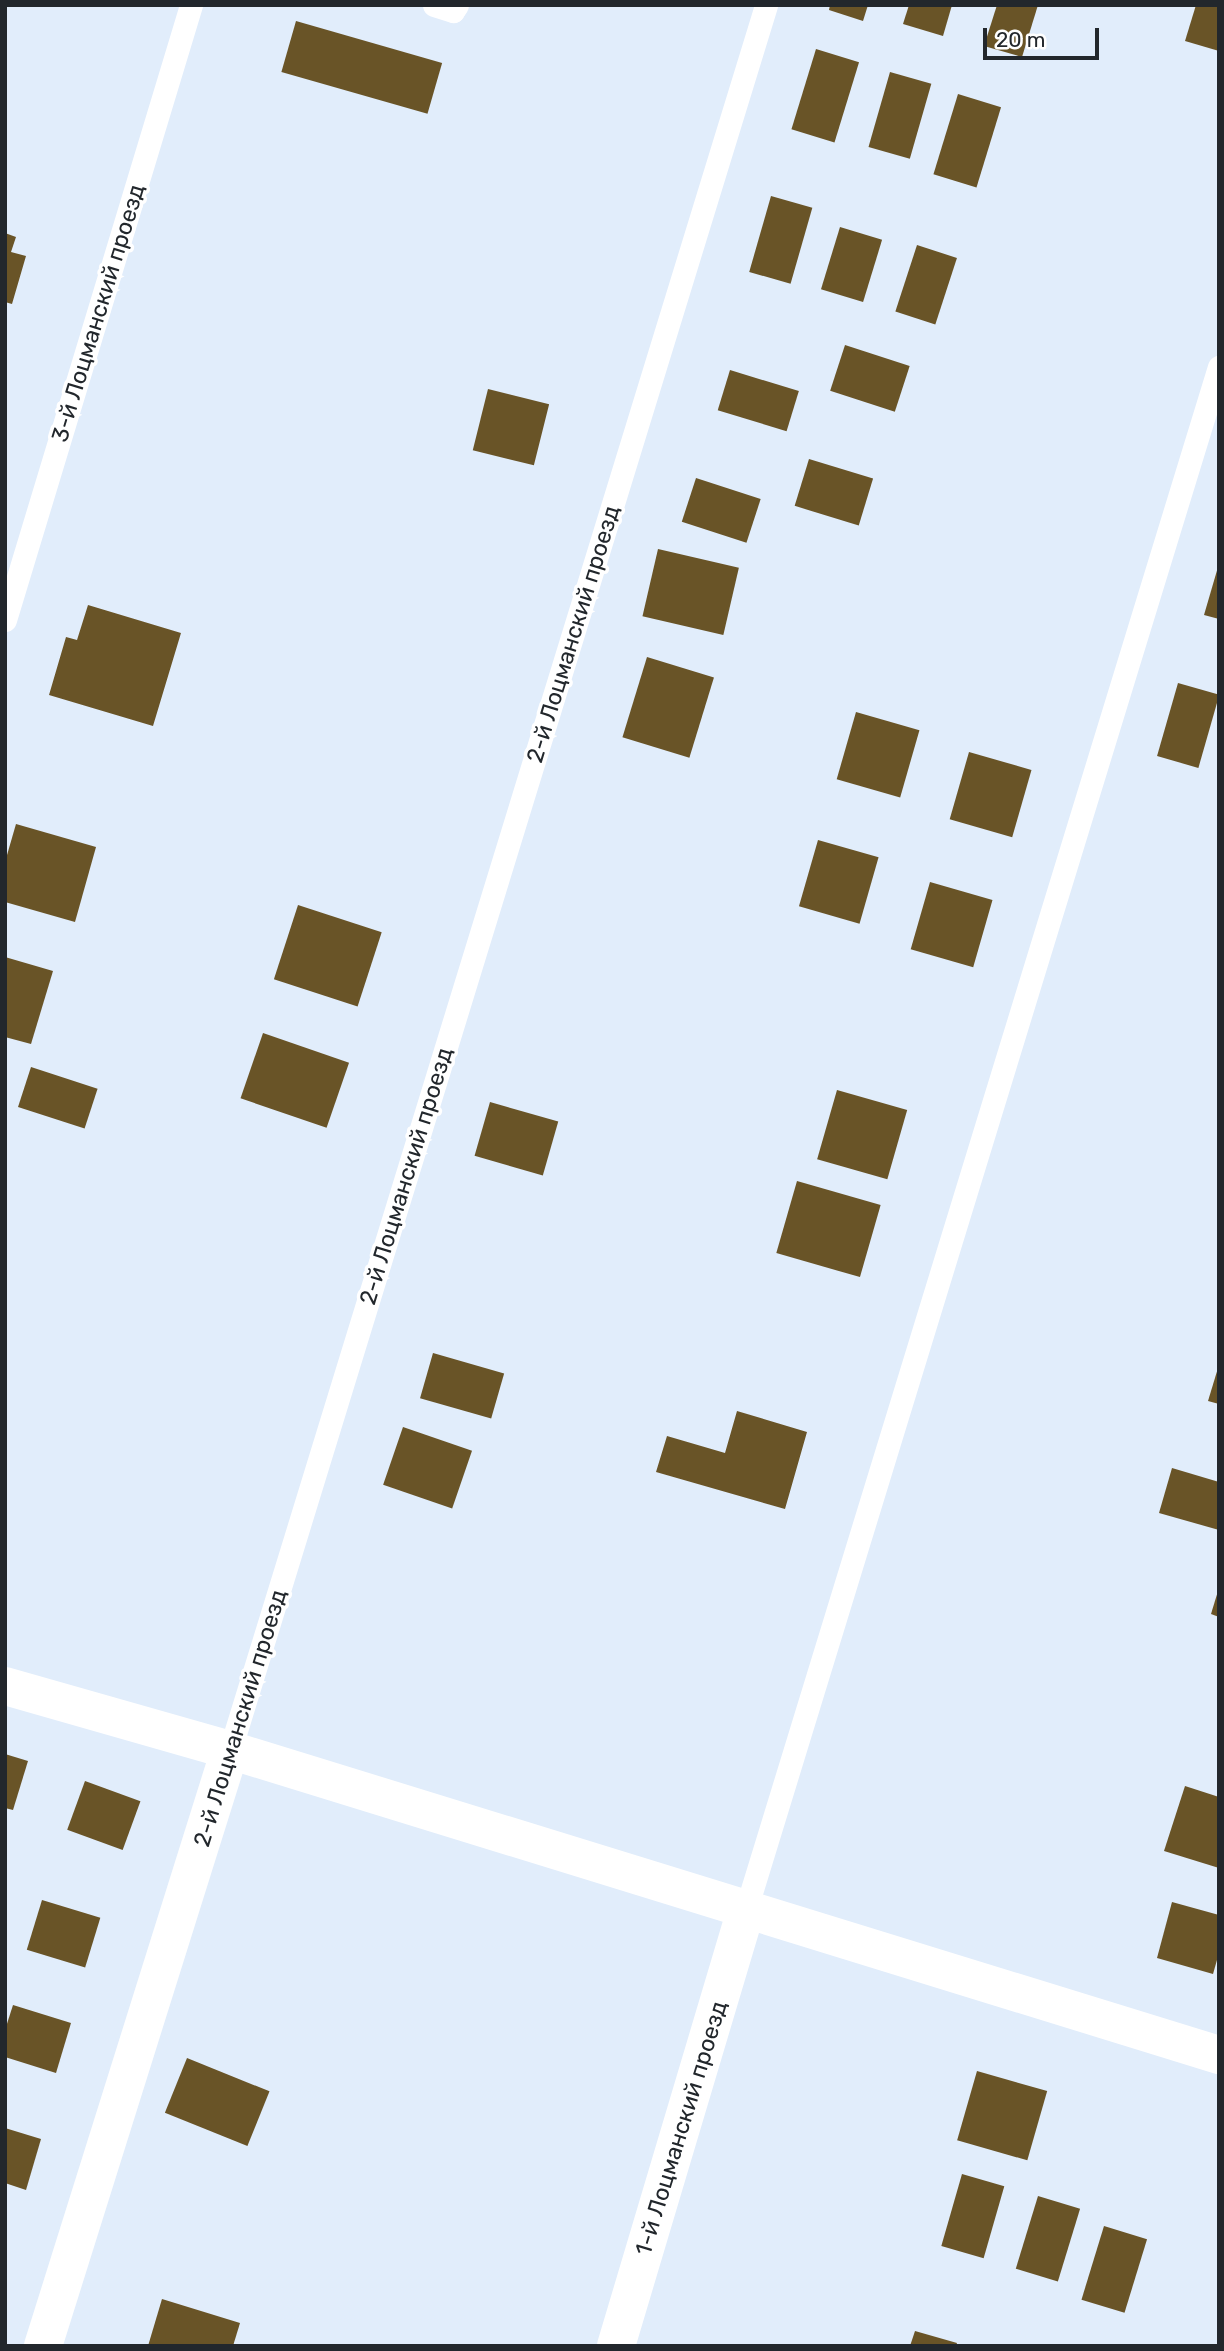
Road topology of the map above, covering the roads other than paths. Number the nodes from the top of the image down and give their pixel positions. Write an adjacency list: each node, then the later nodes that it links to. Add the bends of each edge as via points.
1 (191, 5): 6 (lane, 3-й Лоцманский проезд)
2 (434, 5): 3 (lane, via 453,11)
3 (457, 5)
4 (766, 5): 8 (lane, 2-й Лоцманский проезд)
5 (1219, 367): 9 (lane)
6 (5, 620)
7 (5, 1686): 8 (street)
8 (230, 1750): 9 (street); 11 (street, 2-й Лоцманский проезд)
9 (746, 1909): 10 (street); 12 (street, 1-й Лоцманский проезд)
10 (1219, 2055)
11 (43, 2346)
12 (617, 2346)

